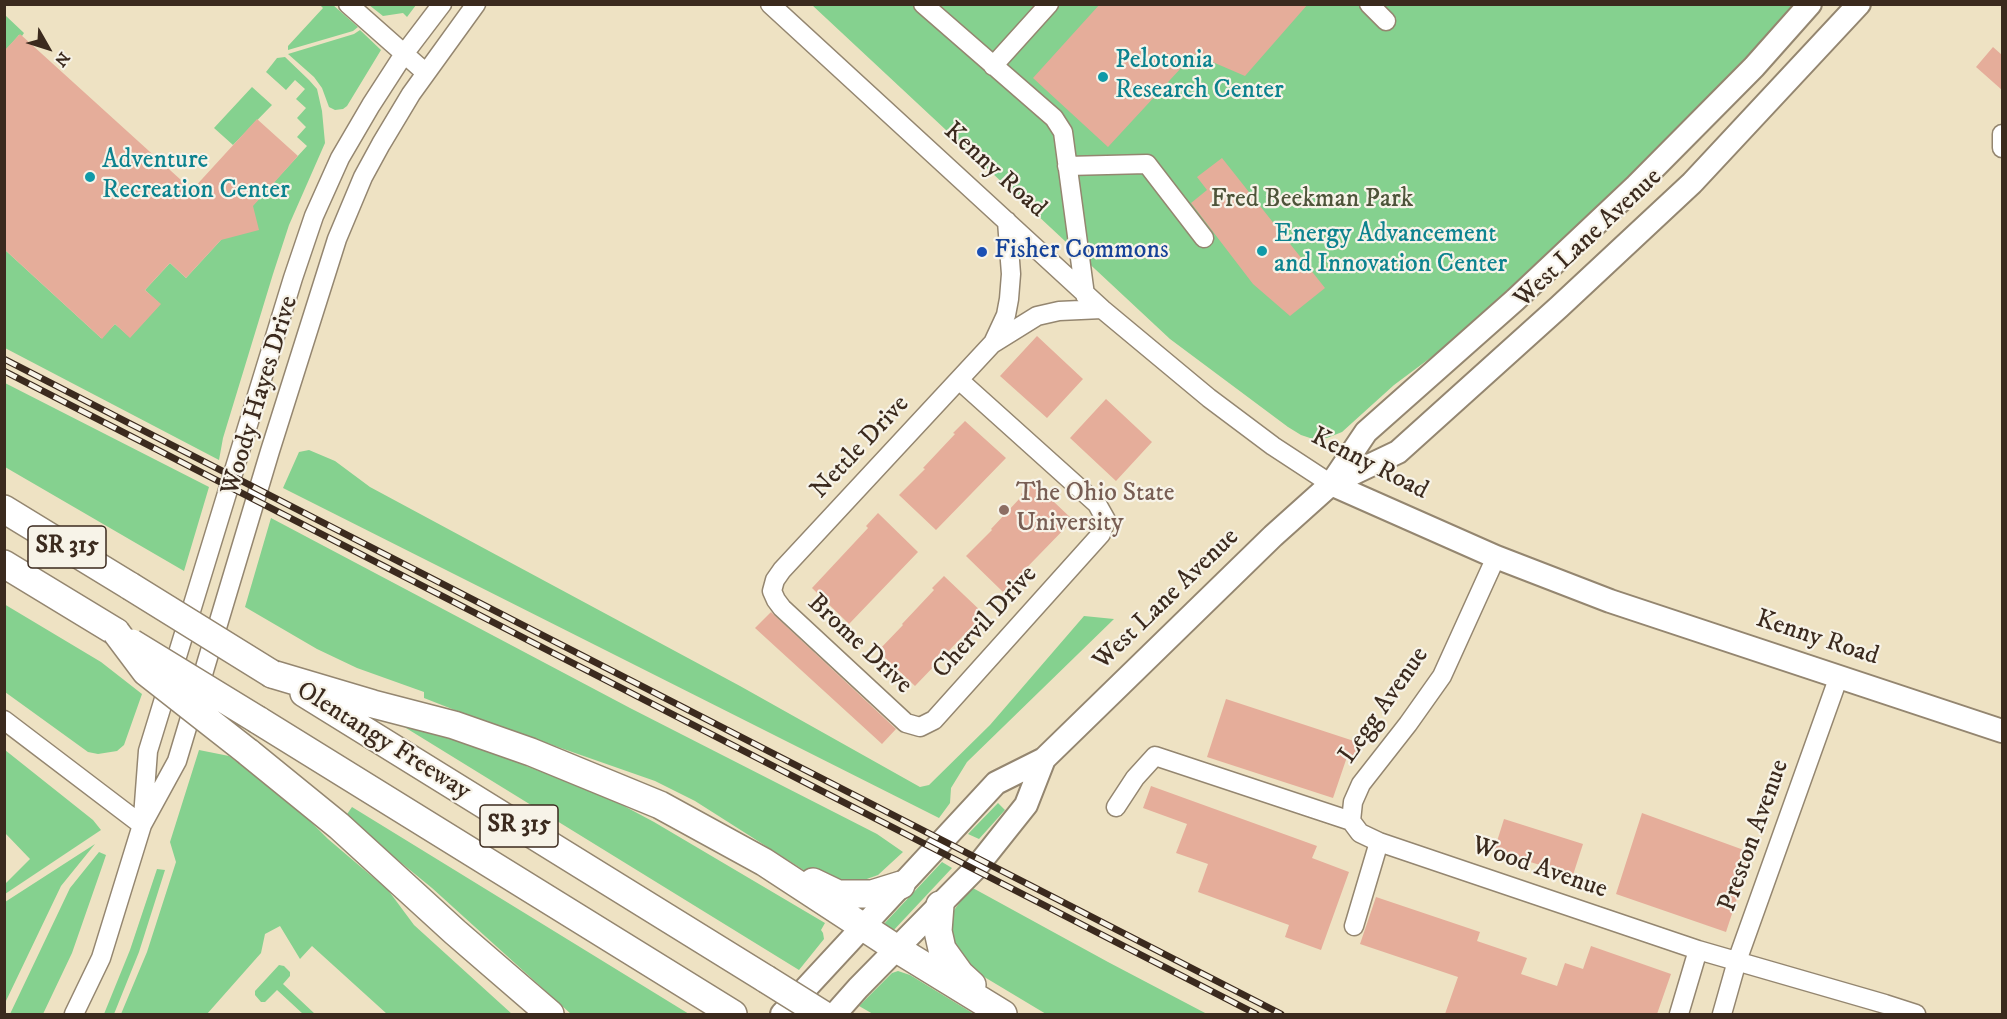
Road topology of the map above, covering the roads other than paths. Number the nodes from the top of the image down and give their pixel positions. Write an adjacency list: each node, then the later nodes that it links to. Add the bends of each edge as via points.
1 (348, 4): 11 (street)
2 (442, 4): 11 (street, Woody Hayes Drive)
3 (476, 4): 13 (street, Woody Hayes Drive)
4 (770, 4): 17 (street, Kenny Road)
5 (923, 4): 12 (street)
6 (1049, 4): 12 (street)
7 (1369, 4): 10 (street)
8 (1810, 4): 23 (main road, West Lane Avenue, via 1754,67 1636,186 1366,432)
9 (1859, 4): 23 (main road, West Lane Avenue, via 1692,183 1559,307 1398,452)
10 (1386, 21)
11 (404, 54): 13 (street); 37 (street, Woody Hayes Drive, via 340,158 310,226 148,752)
12 (993, 66): 16 (street, via 1054,118 1063,132)
13 (426, 73): 37 (street, Woody Hayes Drive, via 363,177 337,239 177,761)
14 (2002, 134): 15 (street)
15 (2002, 148)
16 (1067, 166): 18 (street, via 1147,164); 19 (street)
17 (1007, 221): 19 (street, Kenny Road); 21 (street, Nettle Drive, via 1010,299)
18 (1204, 238)
19 (1085, 295): 20 (street, Kenny Road)
20 (1102, 309): 21 (street, Nettle Drive, via 1037,316); 23 (street, Kenny Road, via 1209,398)
21 (992, 344): 22 (street, Nettle Drive)
22 (959, 380): 27 (street, Nettle Drive, via 782,570); 32 (street, Chervil Drive, via 1097,504 1106,520 1101,534 934,720)
23 (1332, 484): 25 (main road, Kenny Road); 34 (main road, West Lane Avenue, via 1273,536)
24 (4, 509): 29 (highway, Olentangy Freeway / SR 315, bridge)
25 (1496, 556): 30 (main road, Kenny Road, via 1610,601); 36 (street, Legg Avenue, via 1442,676 1361,784 1353,802)
26 (4, 564): 28 (highway, Olentangy Freeway / SR 315)
27 (772, 591): 32 (street, Brome Drive, via 782,608 906,723)
28 (116, 633): 48 (highway, bridge, via 146,672 339,826); 49 (highway, Olentangy Freeway / SR 315, bridge)
29 (272, 674): 39 (highway, via 454,725 531,752 660,805); 51 (highway, Olentangy Freeway / SR 315, bridge)
30 (1839, 676): 33 (main road, Kenny Road); 46 (street, Preston Avenue)
31 (4, 720): 37 (street)
32 (920, 727)
33 (2002, 731)
34 (1044, 759): 40 (main road, West Lane Avenue, via 996,783); 41 (main road, West Lane Avenue, via 1026,805 975,869)
35 (1116, 807): 36 (street, Wood Avenue, via 1155,756)
36 (1351, 821): 38 (street, Wood Avenue, via 1360,833)
37 (142, 825): 47 (street, Woody Hayes Drive, via 101,957)
38 (1379, 842): 42 (street); 45 (street, Wood Avenue)
39 (764, 862): 40 (highway, via 838,894 873,894); 43 (highway)
40 (901, 885): 43 (main road, West Lane Avenue)
41 (940, 904): 44 (main road, West Lane Avenue); 53 (highway, via 938,931 942,949 960,974)
42 (1354, 926)
43 (863, 927): 44 (highway); 50 (main road, West Lane Avenue)
44 (897, 949): 52 (main road, West Lane Avenue); 53 (highway)
45 (1698, 950): 46 (street, Wood Avenue); 54 (street)
46 (1737, 961): 55 (street, Preston Avenue); 56 (street, Wood Avenue)
47 (74, 1014)
48 (550, 1014)
49 (733, 1014)
50 (783, 1014)
51 (822, 1014)
52 (836, 1014)
53 (1003, 1014)
54 (1679, 1014)
55 (1722, 1014)
56 (1916, 1014)

